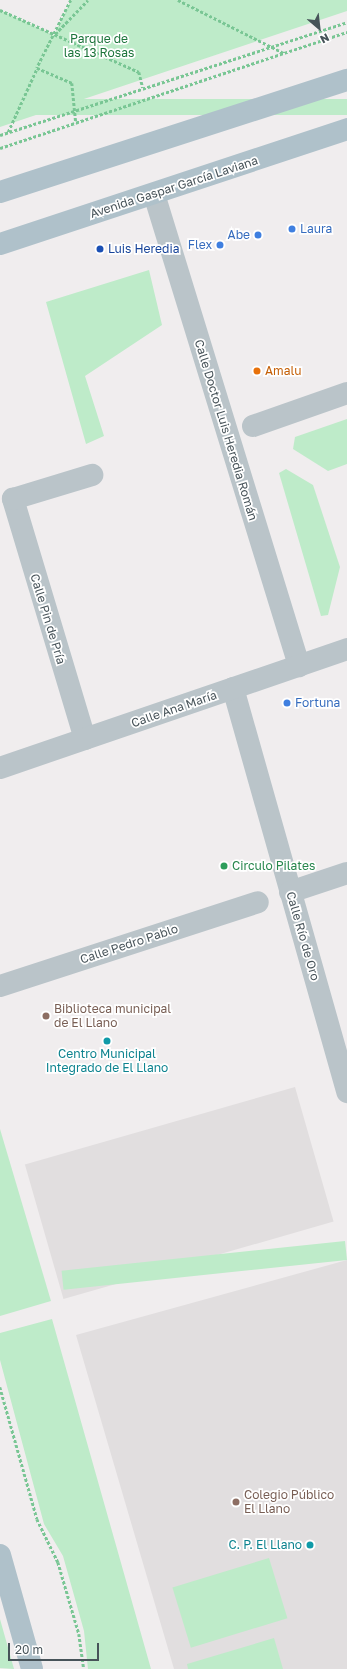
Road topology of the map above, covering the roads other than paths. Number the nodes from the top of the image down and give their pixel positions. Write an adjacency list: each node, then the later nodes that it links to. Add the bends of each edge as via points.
1 (347, 80): 3 (main road)
2 (347, 129): 4 (main road, Avenida Gaspar García Laviana)
3 (0, 192)
4 (154, 194): 5 (main road, Avenida Gaspar García Laviana); 10 (street, Calle Doctor Luis Heredia Román)
5 (0, 244)
6 (347, 393): 7 (street)
7 (253, 426)
8 (92, 475): 12 (street, Calle Pin de Pría, via 13,499)
9 (347, 649): 10 (street, Calle Ana María)
10 (299, 666): 11 (street, Calle Ana María)
11 (233, 688): 12 (street, Calle Ana María); 15 (street, Calle Río de Oro)
12 (85, 739): 13 (street, Calle Ana María)
13 (0, 768)
14 (347, 873): 15 (street)
15 (290, 892): 18 (street, Calle Río de Oro)
16 (258, 902): 17 (street, Calle Pedro Pablo)
17 (0, 986)
18 (347, 1092)
19 (0, 1555): 20 (main road)
20 (32, 1669)

